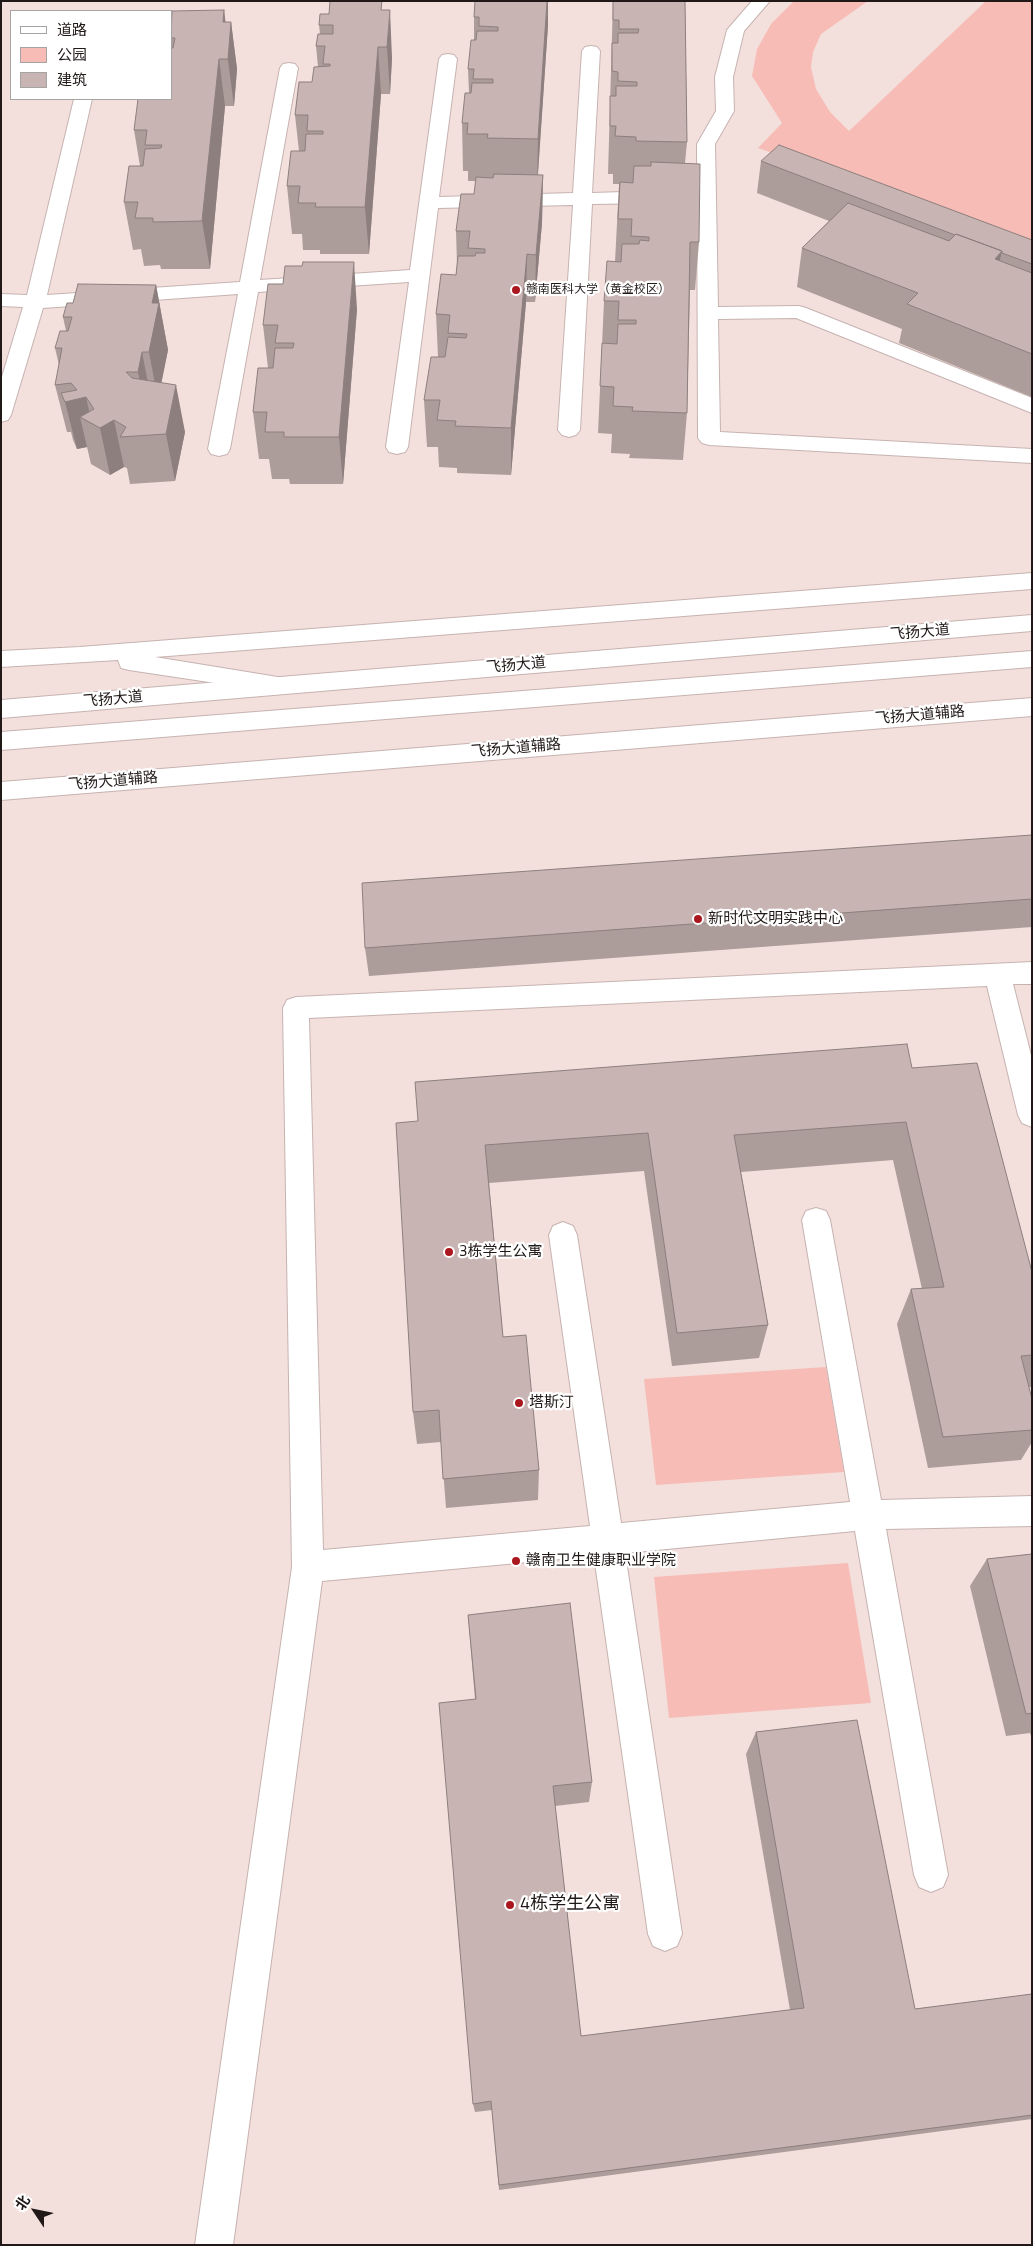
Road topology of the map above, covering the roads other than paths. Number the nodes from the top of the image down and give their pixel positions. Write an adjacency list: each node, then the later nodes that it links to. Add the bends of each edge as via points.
1 (762, 1): 6 (street, via 736,30 724,77 724,111 706,144)
2 (591, 51): 7 (street)
3 (448, 59): 8 (street)
4 (289, 68): 10 (street)
5 (83, 100): 12 (street)
6 (690, 196): 7 (street); 13 (street)
7 (582, 199): 8 (street); 16 (street)
8 (429, 203): 9 (street)
9 (420, 275): 10 (street); 17 (street)
10 (249, 286): 12 (street); 18 (street)
11 (1, 300): 12 (street)
12 (35, 302): 15 (street)
13 (708, 313): 14 (street, via 799,312); 19 (street, via 709,438)
14 (1032, 406)
15 (1, 415)
16 (569, 430)
17 (397, 447)
18 (219, 448)
19 (1032, 456)
20 (1032, 581): 22 (street)
21 (1032, 623): 25 (street, 飞扬大道)
22 (80, 655): 23 (street); 25 (street)
23 (1, 659)
24 (1032, 659): 28 (street)
25 (283, 686): 27 (street, 飞扬大道)
26 (1032, 707): 29 (street, 飞扬大道辅路)
27 (1, 710)
28 (1, 741)
29 (1, 791)
30 (1032, 973): 31 (street)
31 (998, 976): 32 (street); 38 (street, via 296,1008)
32 (1032, 1115)
33 (816, 1220): 36 (street)
34 (563, 1235): 37 (street)
35 (1032, 1511): 36 (street)
36 (868, 1515): 37 (street); 39 (street)
37 (607, 1539): 38 (street); 40 (street)
38 (308, 1567): 41 (street)
39 (931, 1875)
40 (665, 1934)
41 (214, 2245)

